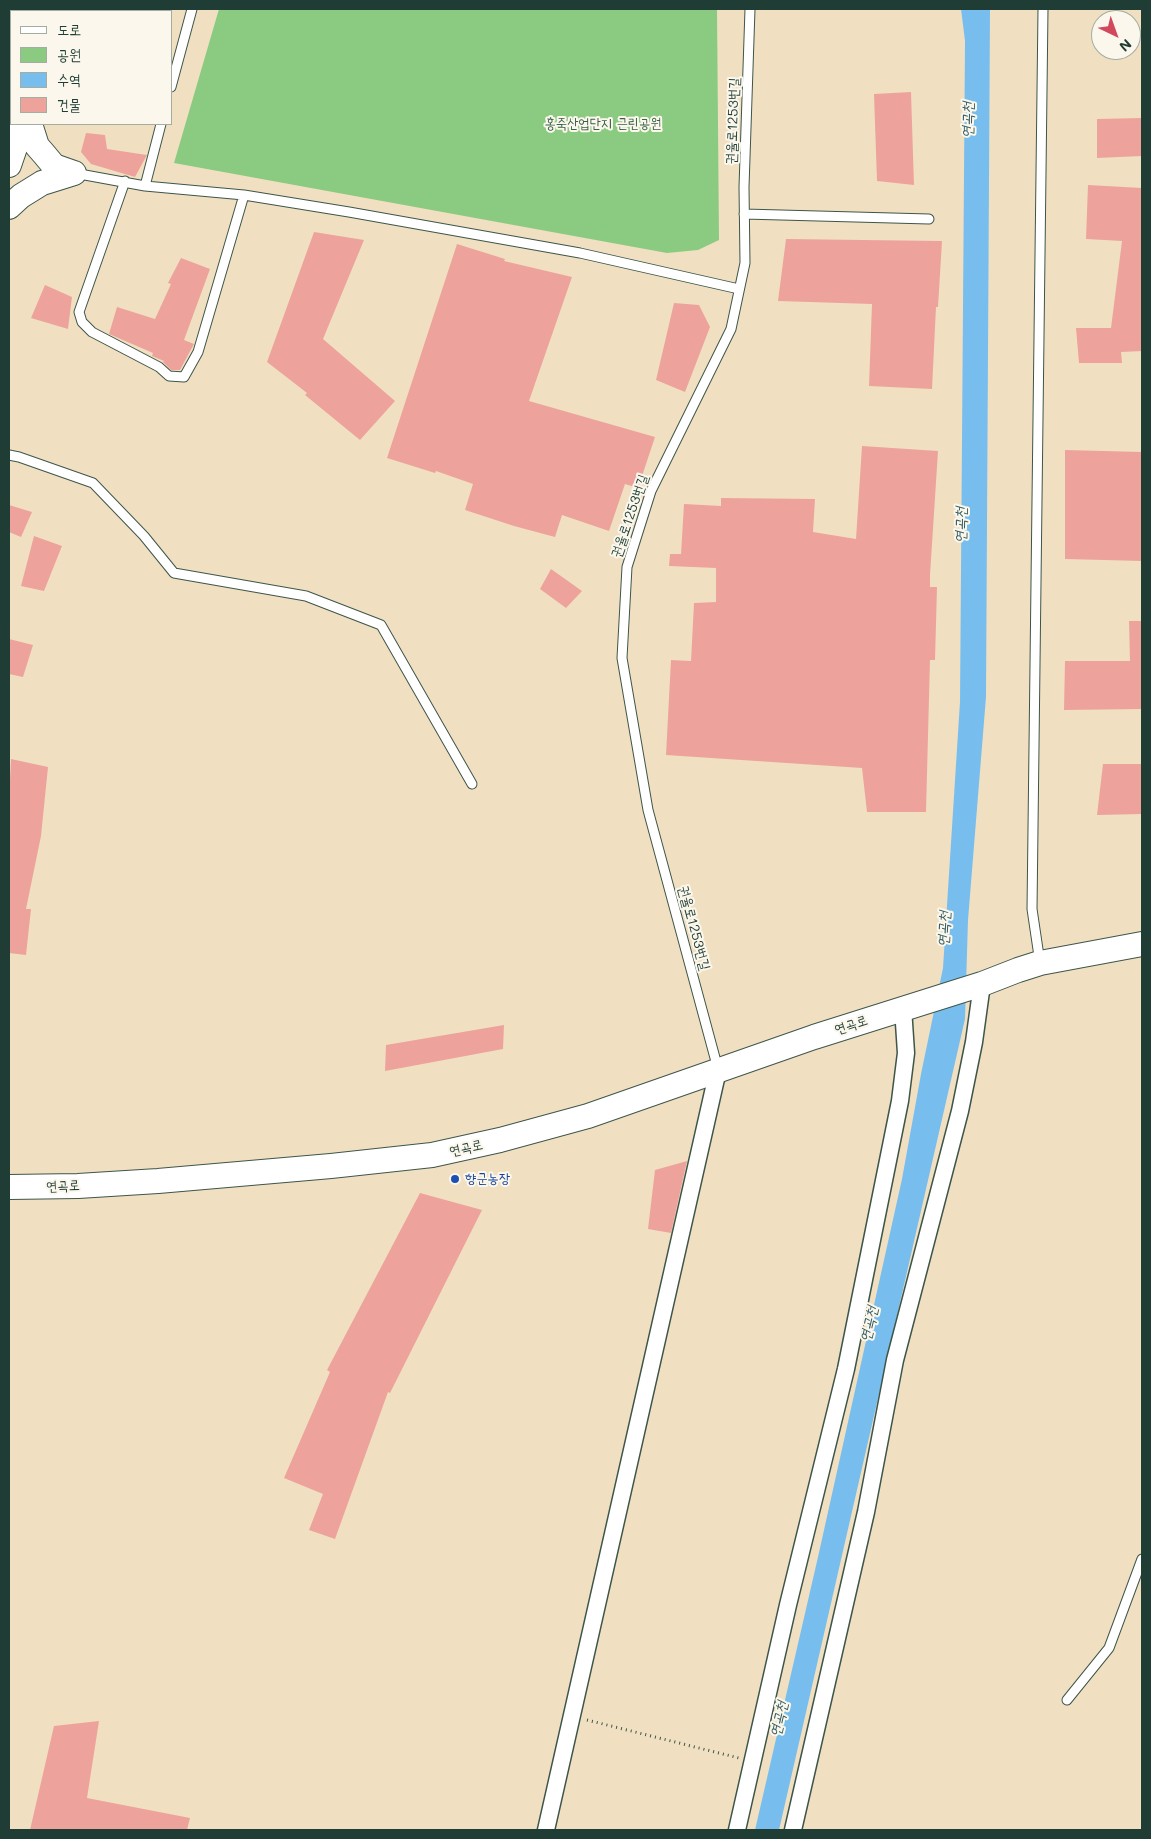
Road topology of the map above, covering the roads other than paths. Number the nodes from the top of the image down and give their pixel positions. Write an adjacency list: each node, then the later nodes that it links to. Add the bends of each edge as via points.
1 (192, 9): 4 (lane)
2 (750, 9): 14 (lane, 권율로1253번길)
3 (1043, 9): 20 (lane, via 1032,909)
4 (172, 83)
5 (24, 125): 8 (street)
6 (30, 125): 9 (street, via 36,146 54,166)
7 (162, 125): 11 (lane)
8 (9, 165)
9 (74, 173): 10 (lane); 13 (street, via 42,183)
10 (125, 181): 11 (lane); 12 (lane, via 79,312 82,322 92,332 169,376 184,377 198,352)
11 (145, 186): 12 (lane)
12 (244, 195): 16 (lane, via 580,252)
13 (9, 206)
14 (744, 214): 15 (lane); 16 (lane, 권율로1253번길, via 745,263)
15 (929, 219)
16 (739, 289): 23 (lane, 권율로1253번길, via 731,329 650,491 627,567 622,658 648,810)
17 (9, 456): 18 (lane, via 92,483 144,536 174,573 306,596 381,625)
18 (472, 784)
19 (1142, 944): 20 (street)
20 (1040, 963): 21 (street)
21 (982, 984): 22 (street, 연곡로); 29 (street, via 960,1110 895,1360 866,1512)
22 (903, 1008): 23 (street, 연곡로); 28 (street, via 906,1053 898,1110 846,1369 788,1605)
23 (718, 1070): 24 (street, 연곡로, via 588,1116 432,1155 158,1181); 27 (street)
24 (9, 1187)
25 (1142, 1559): 26 (lane, via 1109,1648)
26 (1067, 1700)
27 (546, 1830)
28 (738, 1830)
29 (793, 1830)

